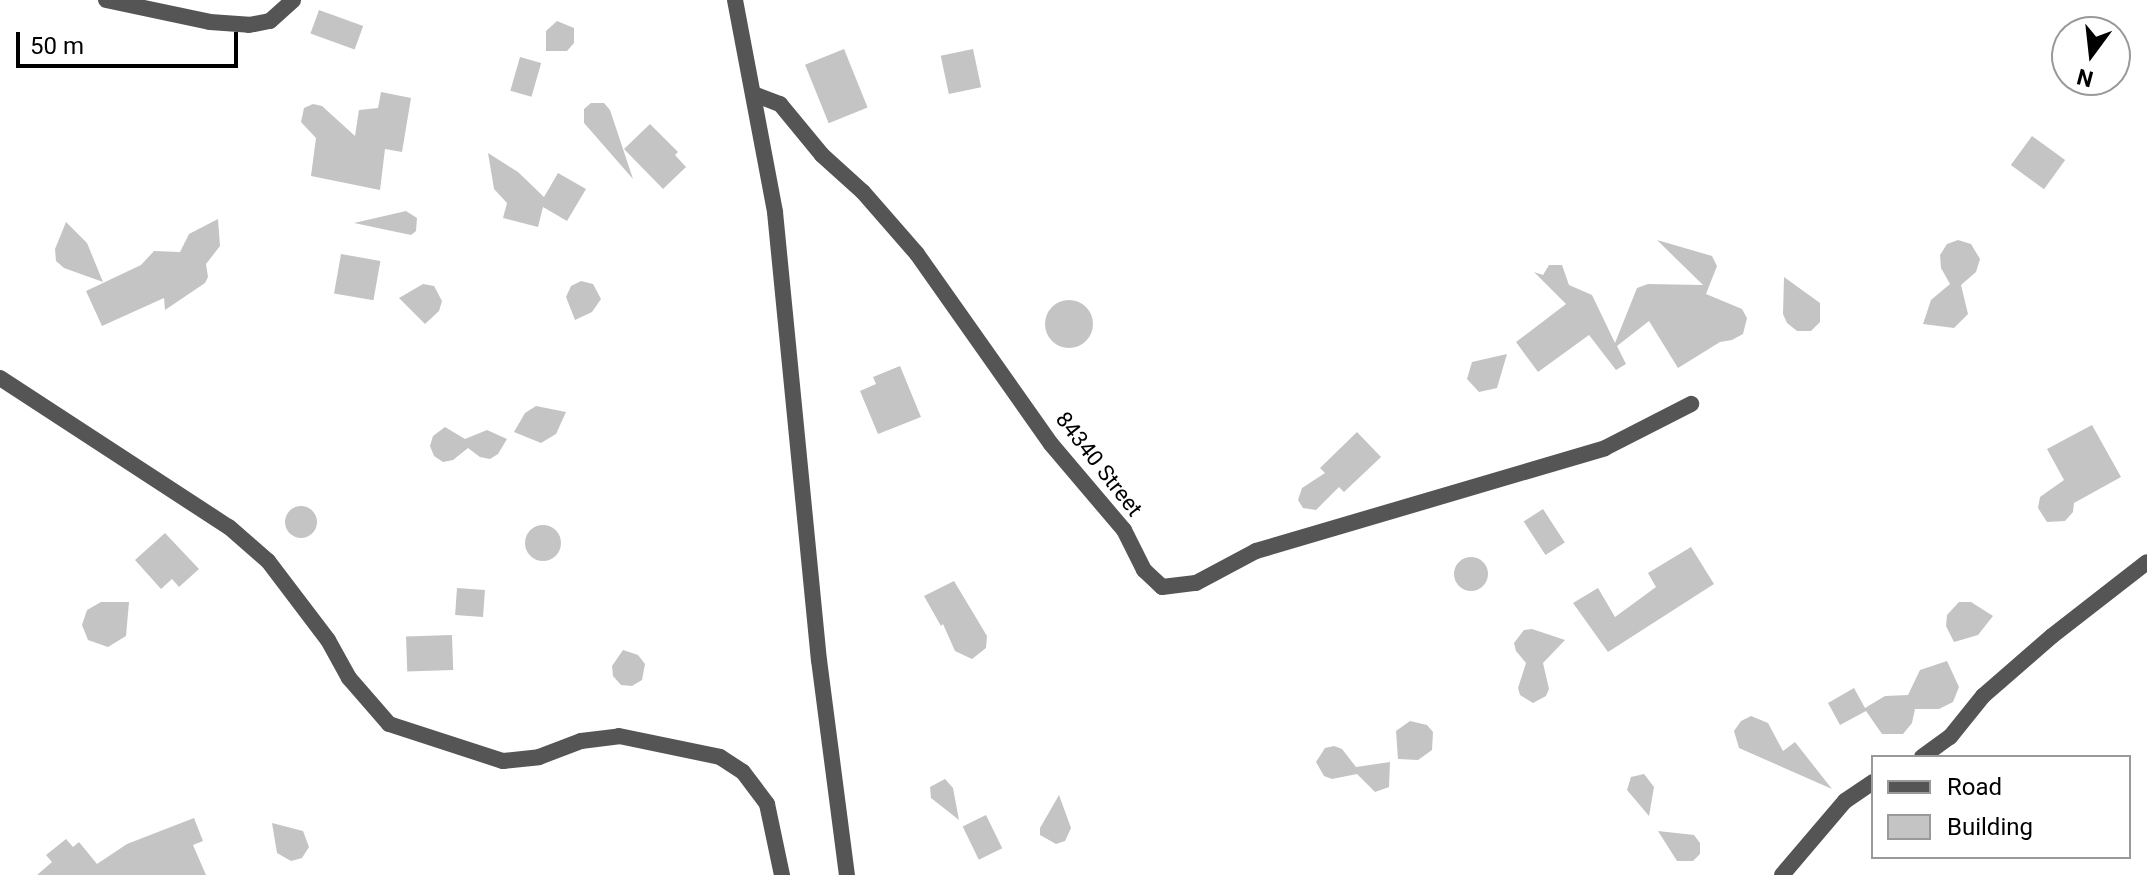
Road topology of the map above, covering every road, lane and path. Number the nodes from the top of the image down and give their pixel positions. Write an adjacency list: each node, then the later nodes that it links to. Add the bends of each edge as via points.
1 (106, 0): 2 (street, via 249,25 270,21)
2 (293, 0)
3 (735, 0): 4 (street)
4 (756, 95): 6 (street, 84340 Street, via 780,104 917,254 1051,444 1124,530 1144,570 1162,587 1196,583 1256,551 1605,448); 11 (street, via 775,212 819,660)
5 (0, 378): 10 (street, via 229,527 268,561 328,640 349,678 389,724 503,761 619,736 720,757 743,772 767,804)
6 (1691, 404)
7 (2147, 562): 8 (street, via 2040,646 1983,696 1950,737)
8 (1925, 755)
9 (1871, 783): 12 (street, via 1845,801)
10 (782, 875)
11 (847, 875)
12 (1782, 875)

